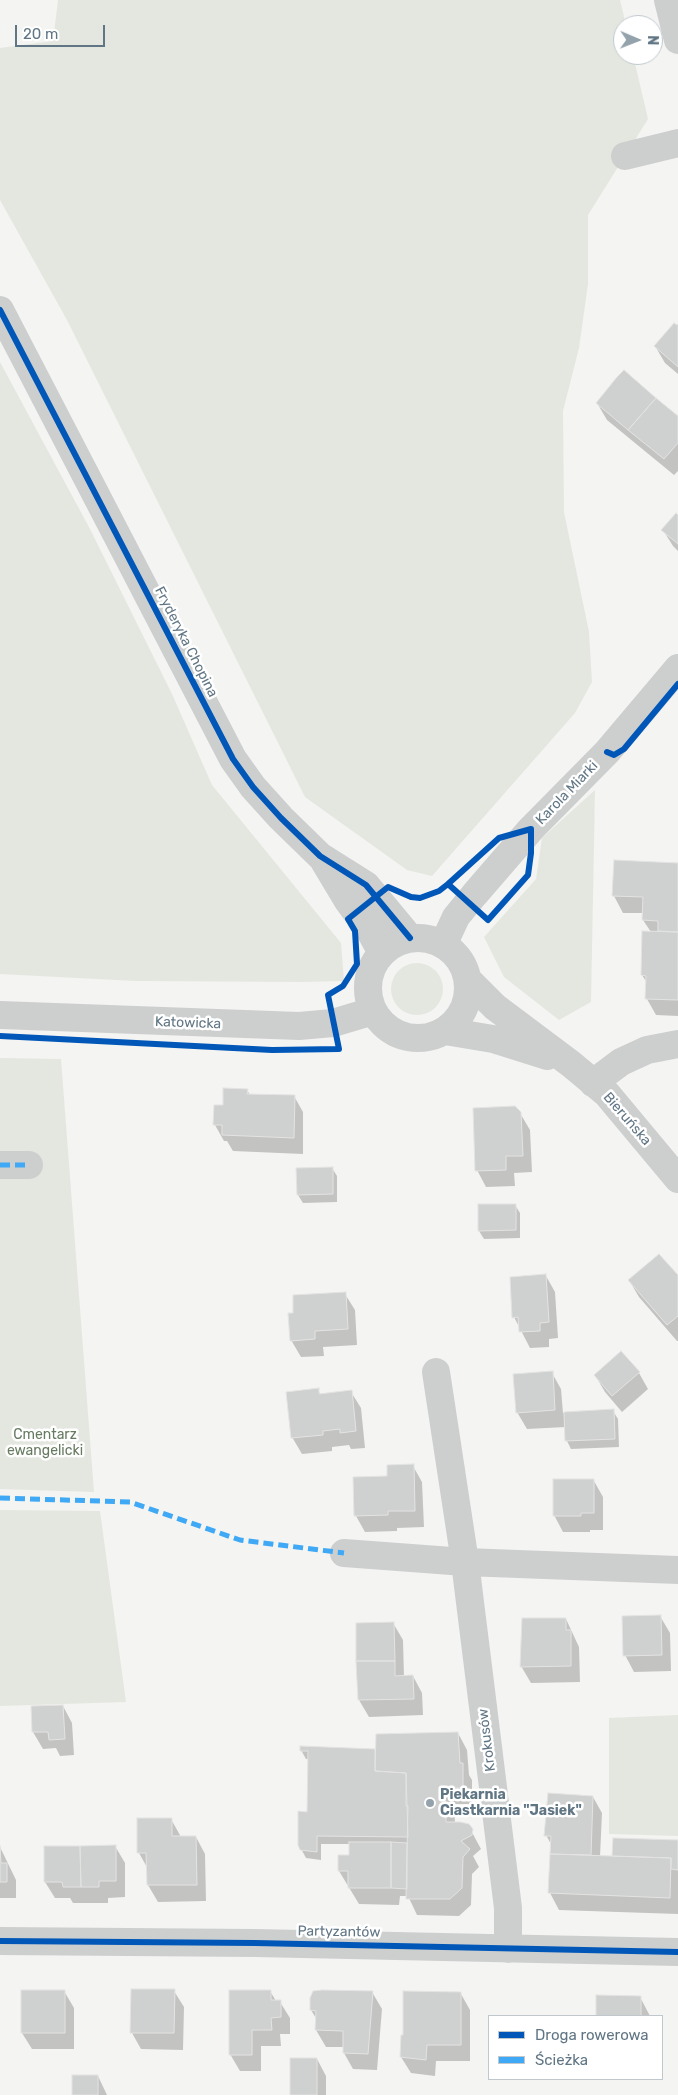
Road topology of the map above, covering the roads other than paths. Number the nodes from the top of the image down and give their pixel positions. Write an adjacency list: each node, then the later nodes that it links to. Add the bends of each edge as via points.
1 (668, 0): 2 (street)
2 (678, 40)
3 (678, 143): 4 (street)
4 (625, 156)
5 (0, 310): 7 (street, Fryderyka Chopina, via 233,759 253,787)
6 (678, 668): 9 (street, Karola Miarki, via 607,752 531,829 474,895 456,917)
7 (320, 856): 8 (street, Fryderyka Chopina, via 366,885); 10 (street, Fryderyka Chopina)
8 (410, 938): 9 (street); 10 (street)
9 (443, 944): 11 (street, via 463,966)
10 (382, 952): 12 (street, via 368,980 368,996)
11 (468, 980): 14 (street, via 467,1000); 16 (street, Bieruńska, via 495,1007)
12 (373, 1011): 13 (street, Katowicka, via 333,1023 299,1026); 14 (street, via 383,1024 412,1038 429,1037)
13 (0, 1015)
14 (445, 1031): 16 (street, Bieruńska, via 493,1039)
15 (678, 1044): 17 (street, via 647,1050 621,1062)
16 (571, 1064): 17 (street, Bieruńska)
17 (593, 1083): 20 (street, Bieruńska, via 607,1094)
18 (0, 1165): 19 (street)
19 (29, 1165)
20 (678, 1179)
21 (436, 1372): 23 (street, Krokusów)
22 (344, 1553): 23 (street)
23 (466, 1562): 24 (street); 26 (street, Krokusów, via 508,1908)
24 (678, 1570)
25 (0, 1941): 26 (street, Partyzantów, via 247,1942)
26 (508, 1949): 27 (street, Partyzantów)
27 (678, 1952)

